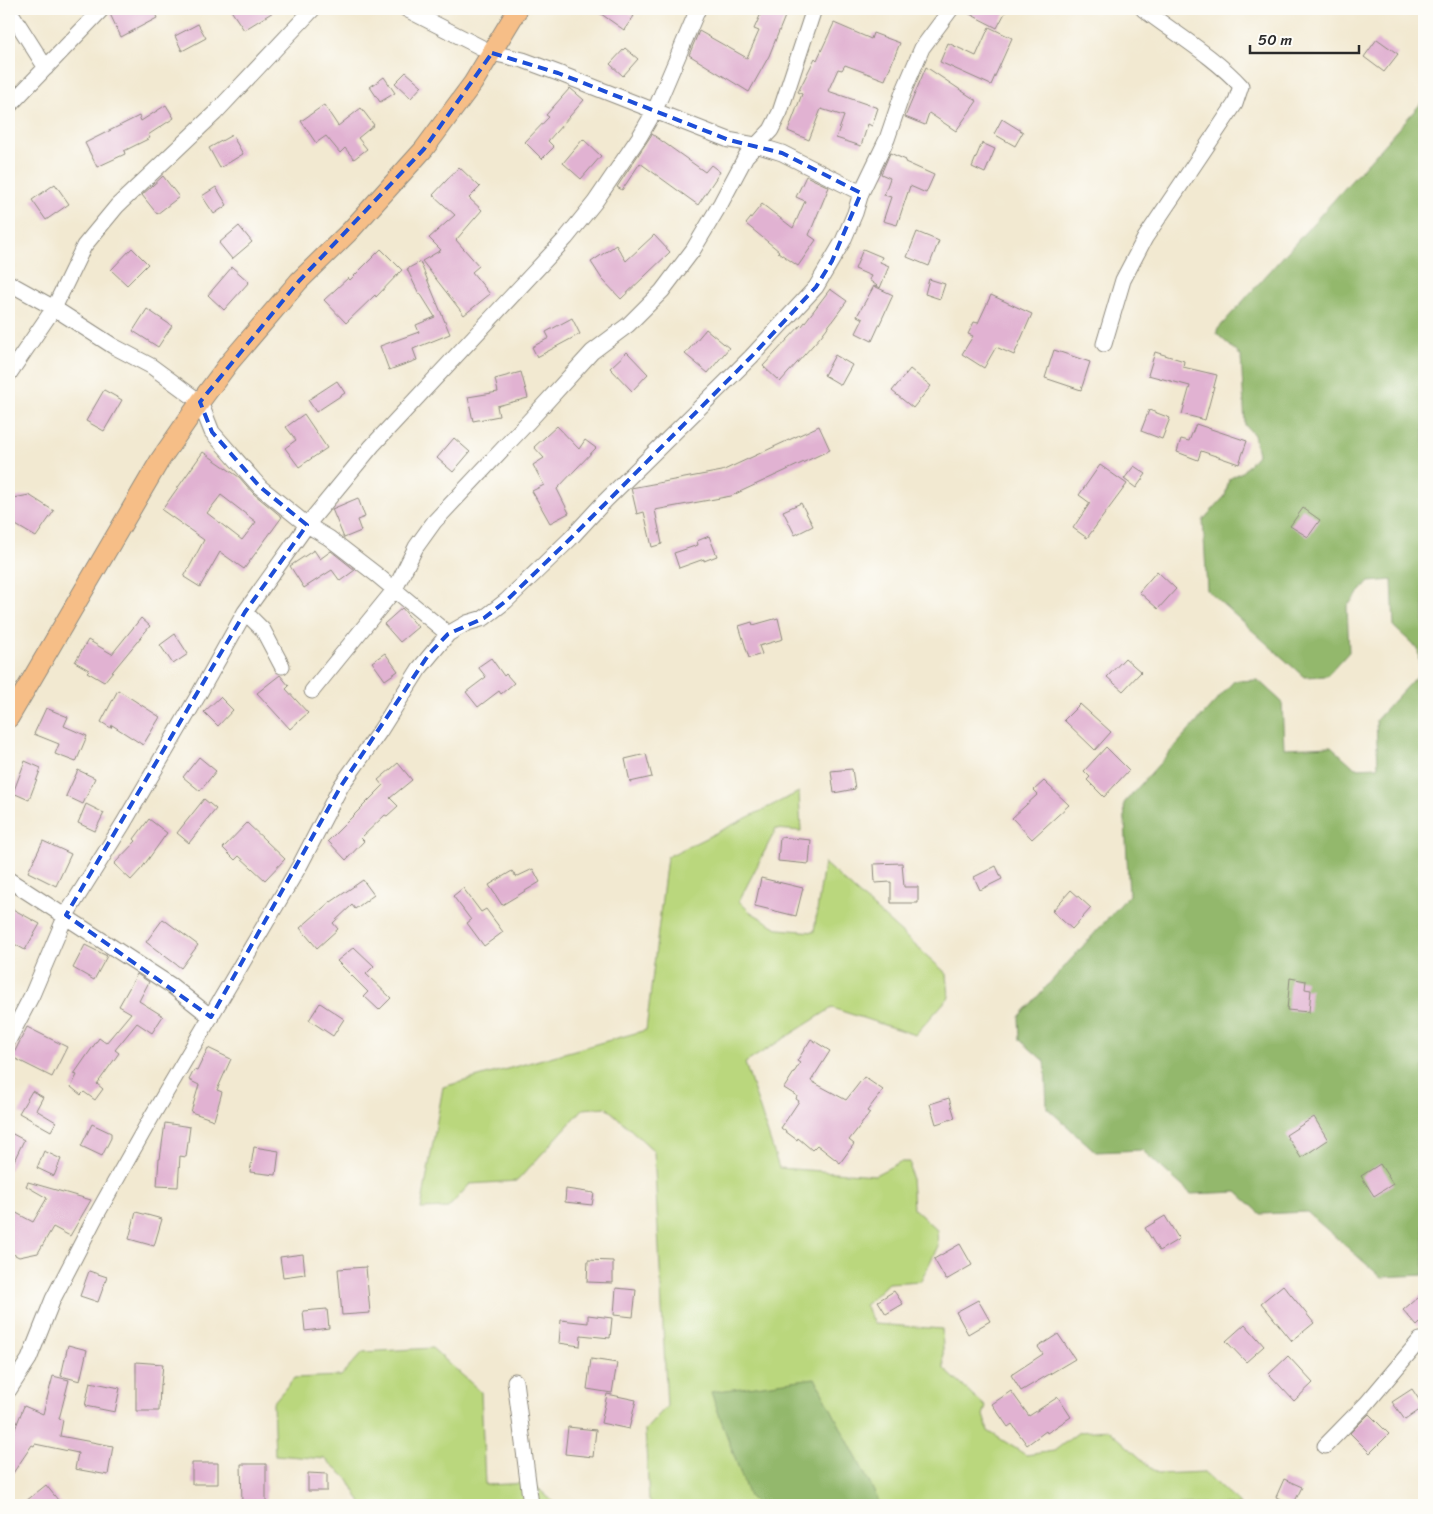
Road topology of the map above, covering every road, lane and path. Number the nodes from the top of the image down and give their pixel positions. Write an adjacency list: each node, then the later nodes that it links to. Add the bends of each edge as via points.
1 (102, 9): 11 (street)
2 (313, 9): 17 (street, via 215,113 117,206 84,246)
3 (406, 9): 10 (street)
4 (518, 9): 10 (main road)
5 (698, 9): 13 (street)
6 (814, 9): 14 (street, via 780,112 770,130)
7 (951, 9): 15 (street, via 922,48 887,139)
8 (1142, 9): 18 (street, via 1222,68 1241,86 1236,104 1145,238 1123,280)
9 (13, 16): 11 (street)
10 (492, 53): 13 (street, via 523,60); 20 (main road, via 424,149 350,231 299,281)
11 (46, 68): 12 (street)
12 (9, 106)
13 (655, 110): 14 (street, via 729,140); 21 (street, via 595,202 566,238 372,446)
14 (756, 144): 15 (street, via 782,153); 22 (street, via 693,250 662,291 628,326 592,352 434,522 416,547)
15 (861, 193): 24 (street, via 843,241 816,287 752,357 506,601 484,618)
16 (9, 283): 17 (street)
17 (54, 308): 19 (street); 20 (street, via 150,366)
18 (1104, 344)
19 (9, 374)
20 (200, 402): 21 (street, via 212,432 260,487); 27 (main road, via 160,460)
21 (307, 525): 22 (street); 23 (street)
22 (395, 589): 24 (street); 26 (street)
23 (245, 612): 25 (street, via 262,630); 29 (street, via 119,832)
24 (448, 634): 30 (street, via 424,662 341,786 300,865)
25 (282, 666)
26 (312, 691)
27 (9, 718)
28 (9, 880): 29 (street)
29 (66, 915): 30 (street); 31 (street, via 32,996)
30 (211, 1016): 34 (street, via 97,1214 53,1299 29,1359)
31 (9, 1039)
32 (1420, 1340): 35 (street, via 1367,1403)
33 (515, 1381): 36 (street)
34 (9, 1390)
35 (1325, 1446)
36 (531, 1505)

